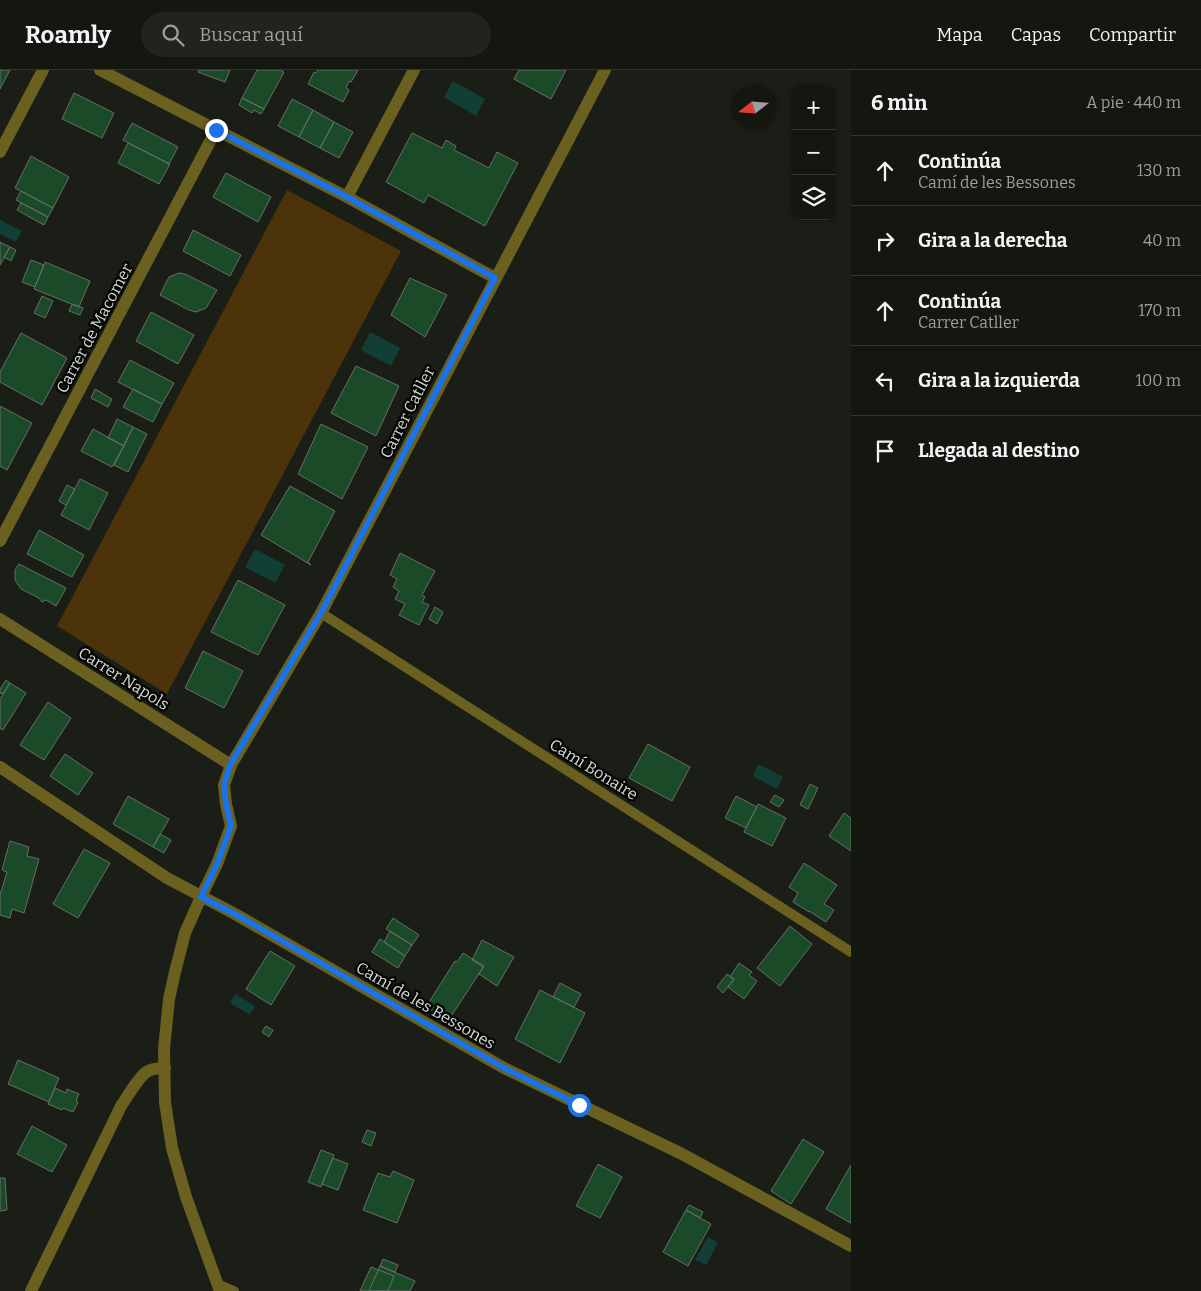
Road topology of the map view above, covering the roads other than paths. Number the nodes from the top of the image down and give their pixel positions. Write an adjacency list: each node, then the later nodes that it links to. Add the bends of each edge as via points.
1 (43, 70): 6 (street)
2 (100, 70): 5 (street)
3 (414, 70): 7 (street)
4 (605, 70): 8 (street, Carrer Catller)
5 (216, 130): 7 (street); 9 (street, Carrer de Macomer)
6 (0, 152)
7 (347, 197): 8 (street)
8 (495, 278): 10 (street, Carrer Catller)
9 (0, 541)
10 (321, 613): 12 (street, Carrer Catller); 15 (lane, Camí Bonaire)
11 (0, 619): 12 (street, Carrer Napols)
12 (230, 765): 14 (street, Carrer Catller, via 224,785 231,826)
13 (0, 766): 14 (street, Camí de les Bessones, via 166,878)
14 (201, 897): 16 (street, Carrer Catller, via 185,933 174,972 165,1029); 17 (street, Camí de les Bessones, via 504,1068 682,1154)
15 (851, 952)
16 (165, 1068): 18 (street, Carrer Catller, via 172,1148); 19 (street, via 146,1073 121,1106)
17 (851, 1246)
18 (218, 1288): 20 (lane)
19 (31, 1291)
20 (234, 1291)

